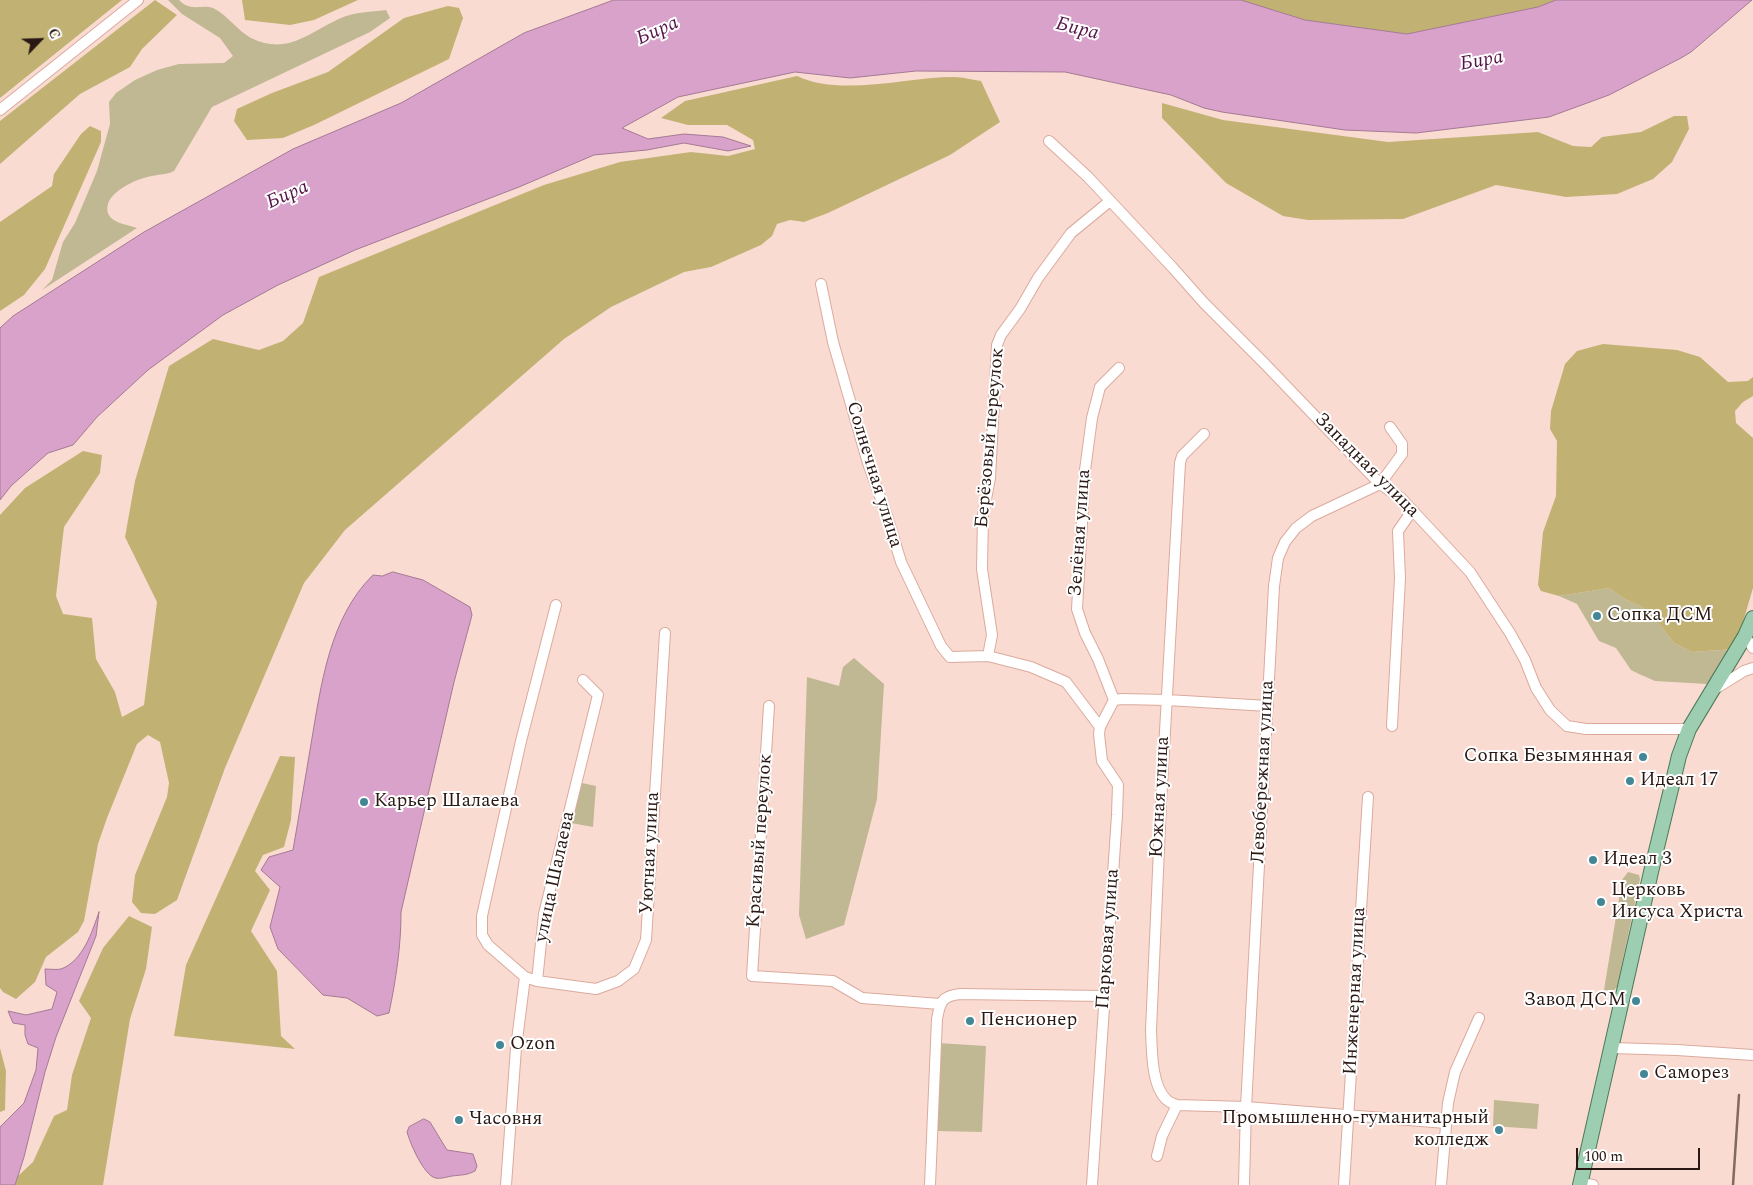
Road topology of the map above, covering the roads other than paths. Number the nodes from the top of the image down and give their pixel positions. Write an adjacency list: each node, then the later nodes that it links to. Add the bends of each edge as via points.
1 (138, 0): 2 (street)
2 (0, 110)
3 (1049, 141): 4 (street, Западная улица)
4 (1110, 200): 9 (street, Западная улица, via 1204,303); 16 (street, Берёзовый переулок, via 1071,233 1001,334 997,345 990,478 983,515 982,569 992,635)
5 (821, 284): 16 (street, Солнечная улица, via 833,342 900,562 941,646 950,656)
6 (1119, 368): 20 (street, Зелёная улица, via 1100,387 1092,418 1085,470 1077,609)
7 (1390, 427): 9 (street, Левобережная улица, via 1402,444 1402,454)
8 (1204, 434): 21 (street, Южная улица, via 1182,456 1180,463)
9 (1380, 484): 10 (street, Западная улица); 23 (street, Левобережная улица, via 1312,516 1296,528 1286,542 1278,558 1274,586)
10 (1412, 511): 24 (street, via 1398,531 1400,578); 26 (street, Западная улица, via 1470,572 1510,633 1536,688 1550,710 1567,726 1586,729)
11 (556, 605): 28 (street, via 521,741 482,916 482,935 488,945)
12 (1753, 618): 14 (main road)
13 (665, 633): 29 (street, Уютная улица, via 646,940 634,969 618,981 596,989)
14 (1745, 636): 15 (street); 19 (main road)
15 (1753, 648)
16 (988, 656): 25 (street, via 1066,682)
17 (1753, 668): 19 (street, via 1744,670)
18 (583, 680): 29 (street, улица Шалаева, via 598,695 544,914)
19 (1712, 691): 26 (main road)
20 (1114, 700): 21 (street); 25 (street, Парковая улица)
21 (1167, 700): 23 (street); 35 (street, Южная улица, via 1151,1030 1157,1081 1162,1094)
22 (769, 706): 31 (street, Красивый переулок, via 752,976 833,980 862,998)
23 (1268, 706): 36 (street, Левобережная улица)
24 (1392, 726)
25 (1100, 727): 30 (street, Парковая улица, via 1102,761 1118,785)
26 (1689, 729): 33 (main road, via 1679,756 1653,863)
27 (1368, 797): 37 (street, Инженерная улица)
28 (525, 977): 29 (street); 41 (street, via 516,1048)
29 (538, 981)
30 (1104, 996): 31 (street, via 960,994 949,995); 43 (street, Парковая улица)
31 (940, 1004): 42 (street)
32 (1479, 1018): 38 (street, via 1455,1072)
33 (1612, 1048): 34 (street); 40 (main road)
34 (1753, 1055)
35 (1177, 1105): 36 (street); 39 (street, via 1162,1136)
36 (1246, 1107): 37 (street); 44 (street, Левобережная улица)
37 (1348, 1115): 38 (street); 45 (street, Инженерная улица)
38 (1446, 1123): 46 (street)
39 (1157, 1156)
40 (1585, 1184)
41 (506, 1185)
42 (930, 1185)
43 (1092, 1185)
44 (1244, 1185)
45 (1344, 1185)
46 (1441, 1185)

